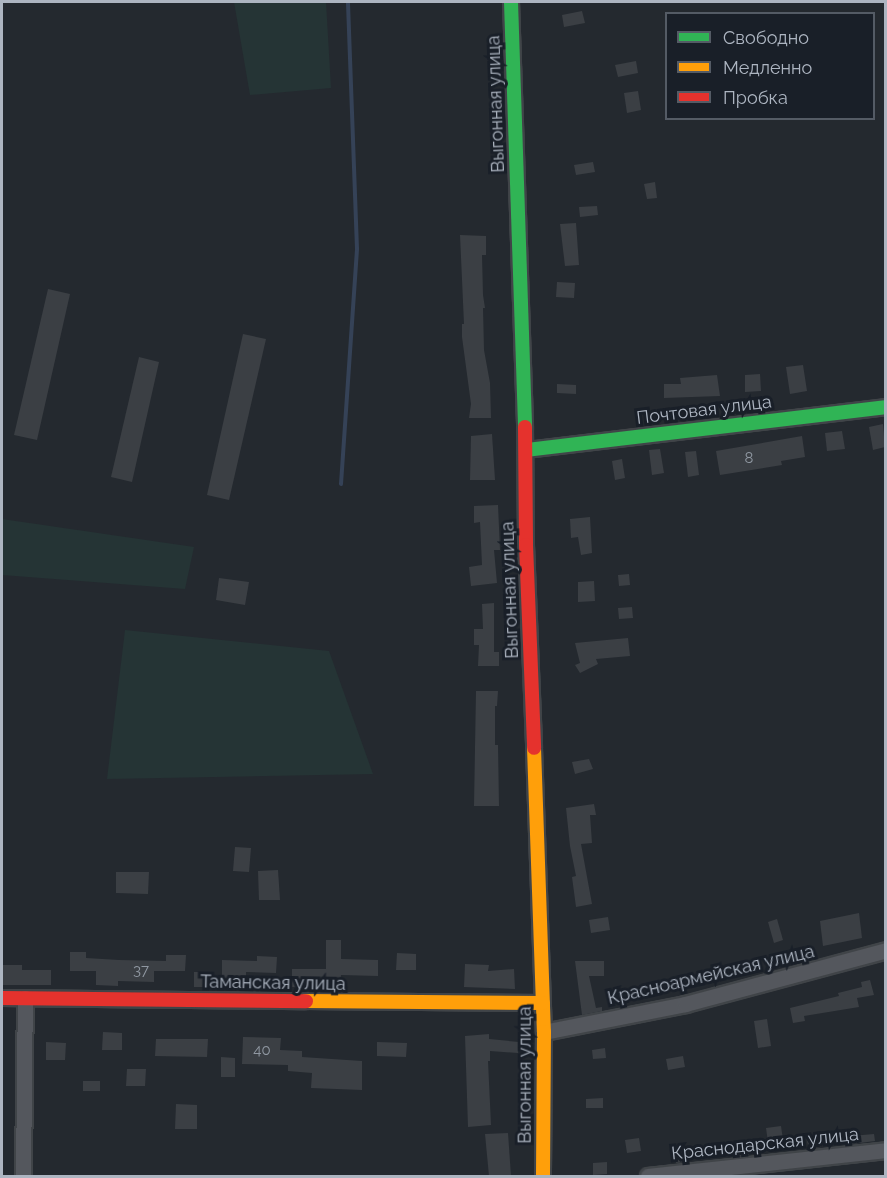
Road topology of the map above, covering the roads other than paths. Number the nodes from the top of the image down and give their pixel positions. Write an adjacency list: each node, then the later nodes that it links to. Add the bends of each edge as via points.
1 (511, 2): 3 (street, Выгонная улица)
2 (885, 407): 3 (street, Почтовая улица)
3 (526, 450): 7 (street, Выгонная улица)
4 (885, 950): 8 (street, Красноармейская улица, via 685,1004)
5 (2, 998): 6 (street, Таманская улица)
6 (25, 998): 7 (street, Таманская улица); 10 (street)
7 (543, 1003): 8 (street, Выгонная улица)
8 (544, 1032): 11 (street, Выгонная улица)
9 (885, 1150): 12 (street, Краснодарская улица)
10 (23, 1176)
11 (543, 1176)
12 (648, 1176)

